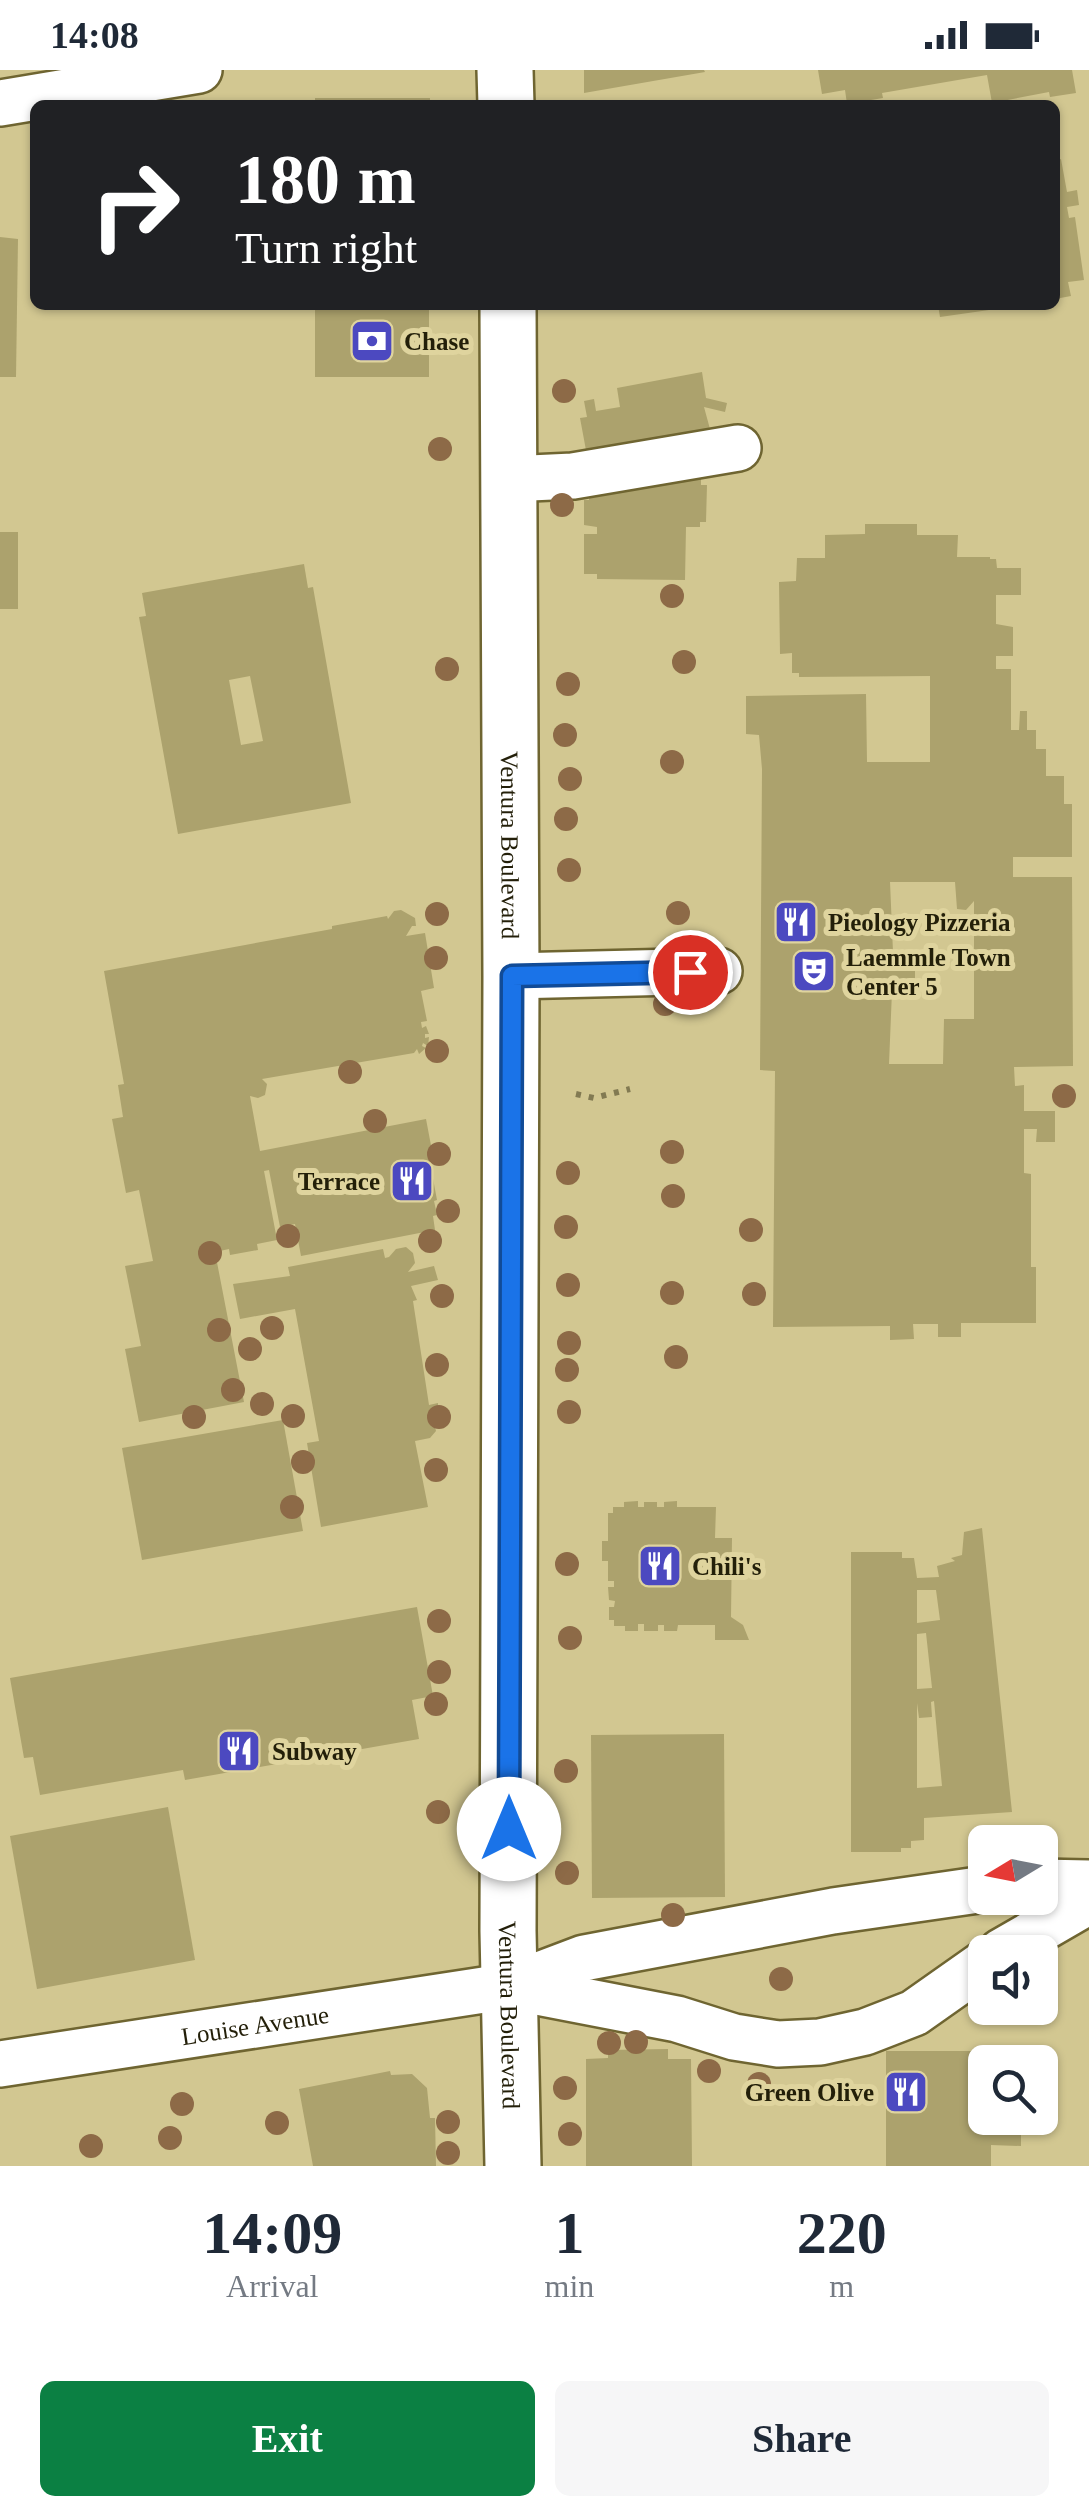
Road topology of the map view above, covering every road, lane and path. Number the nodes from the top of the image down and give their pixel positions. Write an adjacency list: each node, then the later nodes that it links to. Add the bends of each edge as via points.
1 (198, 70): 4 (street)
2 (505, 70): 3 (main road)
3 (506, 100)
4 (0, 104)
5 (508, 310): 7 (main road, Ventura Boulevard)
6 (738, 448): 7 (street, via 572,476)
7 (508, 479): 9 (main road, Ventura Boulevard)
8 (719, 971): 9 (street)
9 (512, 976): 18 (main road, Ventura Boulevard)
10 (630, 1089): 11 (path, via 594,1098)
11 (576, 1094)
12 (1058, 1882): 13 (street)
13 (1089, 1883)
14 (968, 1891): 18 (street, Louise Avenue, via 584,1958)
15 (1089, 1901): 16 (street)
16 (1030, 1935)
17 (968, 1975): 18 (street, Louise Avenue, via 914,2012 866,2032 792,2044 734,2038 677,2019)
18 (510, 1986): 19 (street, Louise Avenue); 20 (main road, Ventura Boulevard)
19 (0, 2064)
20 (512, 2166)

